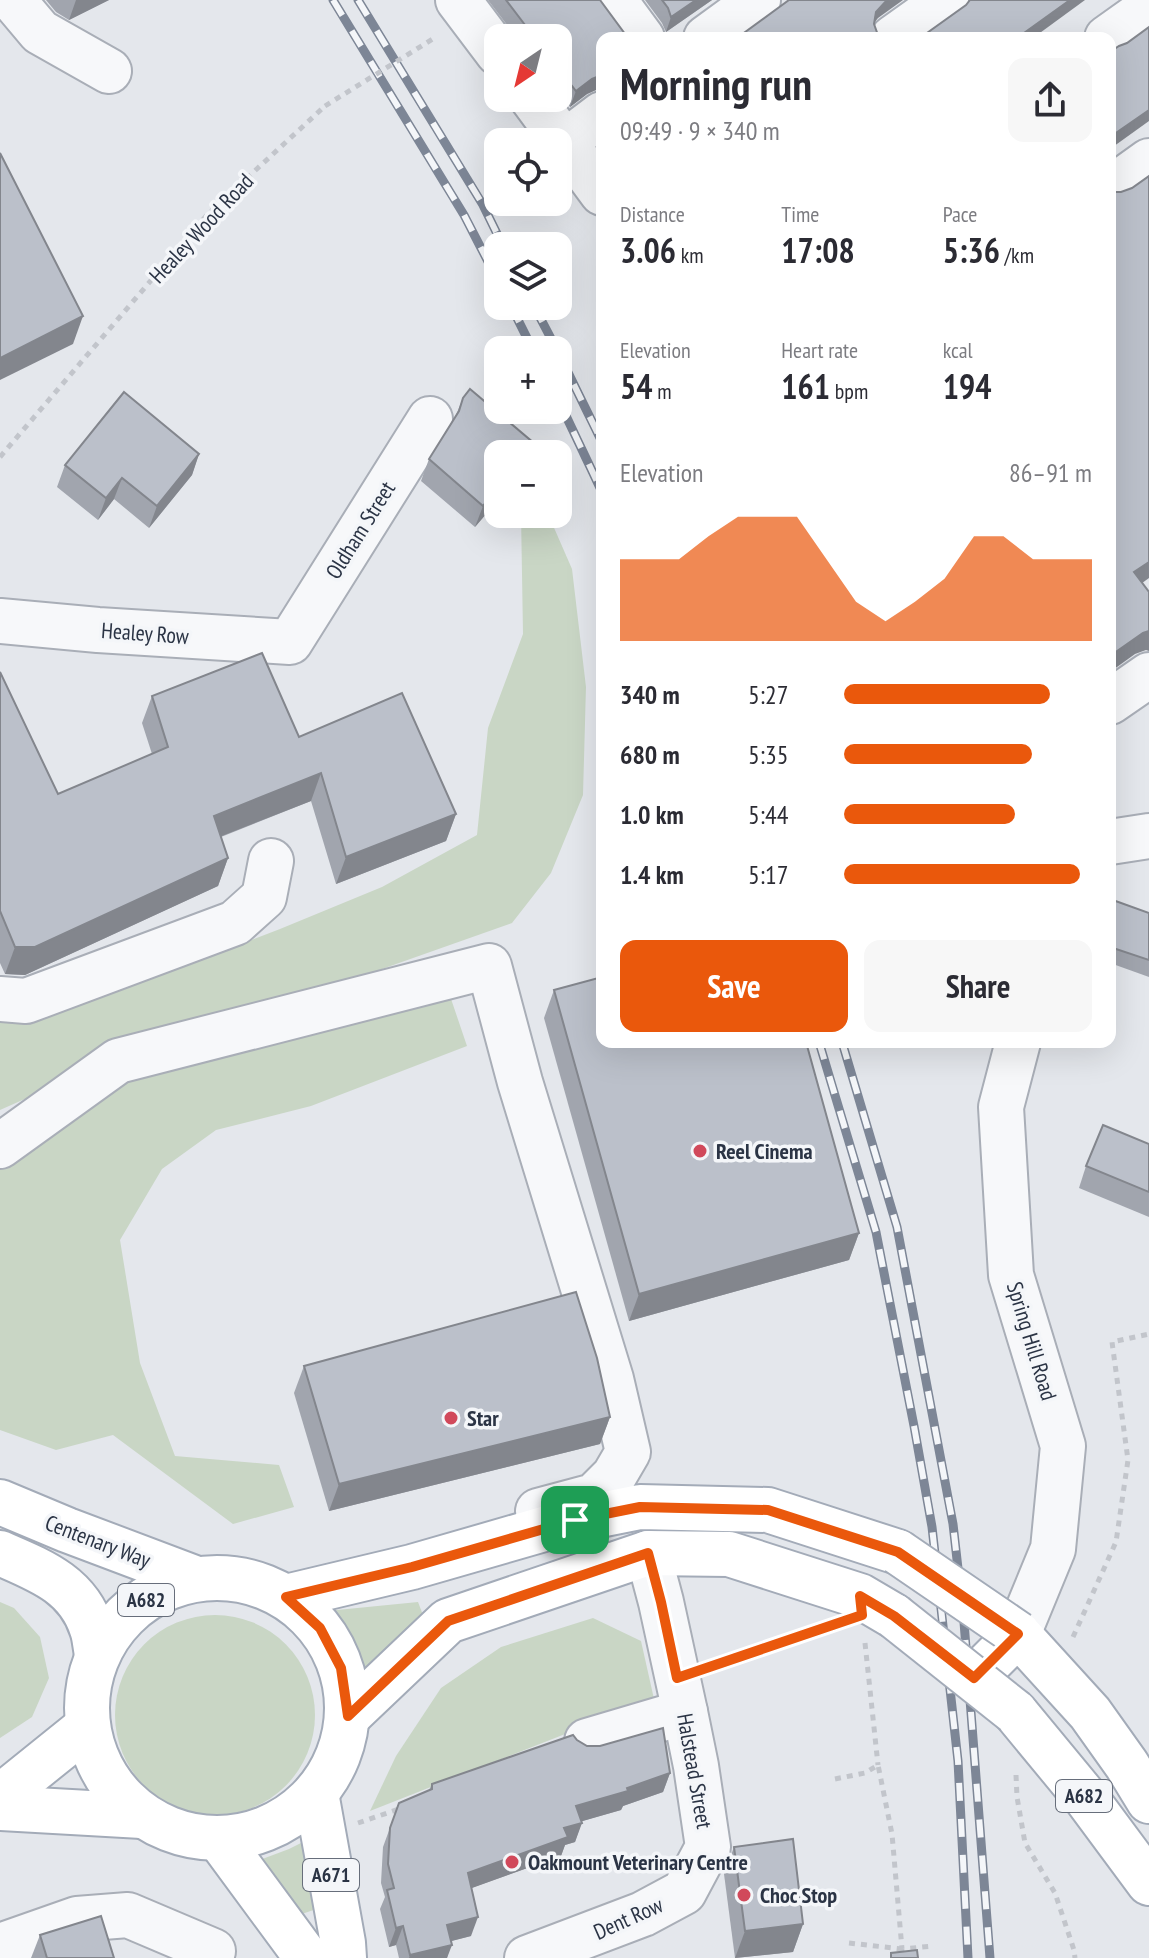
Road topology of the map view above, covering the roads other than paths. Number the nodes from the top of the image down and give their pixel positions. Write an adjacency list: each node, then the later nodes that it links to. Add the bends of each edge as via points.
1 (13, 0): 12 (street, via 40,32)
2 (458, 0): 11 (street)
3 (614, 0): 7 (street)
4 (758, 0): 8 (street)
5 (946, 0): 9 (street)
6 (1149, 8): 10 (street)
7 (638, 32)
8 (714, 32)
9 (901, 32)
10 (1115, 32)
11 (484, 34)
12 (109, 71)
13 (596, 119): 14 (street)
14 (572, 137)
15 (572, 152): 17 (street)
16 (1149, 161): 18 (street)
17 (596, 185)
18 (1116, 185)
19 (430, 419): 21 (street, Oldham Street)
20 (0, 621): 21 (street, Healey Row)
21 (290, 642)
22 (1149, 675): 23 (street)
23 (1116, 698)
24 (1149, 836): 25 (street)
25 (1116, 841)
26 (271, 861): 27 (street, via 264,897 235,923 26,1001)
27 (0, 999)
28 (1016, 1048): 36 (street, Spring Hill Road, via 1001,1107 1011,1275 1063,1446 1053,1549)
29 (0, 1146): 33 (street, via 118,1061 489,966 628,1452 594,1496 479,1527)
30 (0, 1502): 34 (main road, Centenary Way / A682)
31 (0, 1553): 37 (main road, A682, via 64,1586 92,1627)
32 (648, 1553): 38 (main road, A682, bridge, via 729,1554 872,1609); 39 (street, Halstead Street); 40 (main road, A682, via 448,1621)
33 (454, 1555): 35 (main road, A682); 36 (main road, A682, bridge, via 640,1507 768,1510 898,1552)
34 (197, 1579): 35 (main road, A682, via 242,1580); 37 (main road, A682, via 159,1590 123,1617)
35 (286, 1597): 40 (main road, A682, via 320,1628 341,1668)
36 (1023, 1622): 38 (main road); 45 (main road, A682)
37 (97, 1654): 41 (main road, A682, via 88,1681)
38 (974, 1678): 49 (main road, A682, bridge, via 1015,1712)
39 (681, 1695): 42 (street); 50 (street, Halstead Street, via 708,1847)
40 (348, 1716): 43 (main road, A682, via 337,1760)
41 (87, 1727): 44 (main road); 47 (main road, A682, via 110,1784)
42 (587, 1741)
43 (316, 1793): 48 (main road, A682, via 265,1830); 54 (main road, A671)
44 (0, 1797)
45 (1149, 1801)
46 (0, 1808): 47 (main road)
47 (142, 1816): 48 (main road, A682, via 175,1833)
48 (220, 1840): 53 (main road)
49 (1148, 1884)
50 (684, 1892): 55 (street, Dent Row, via 643,1914)
51 (0, 1946): 52 (street, via 77,1919 128,1915)
52 (213, 1951)
53 (307, 1958)
54 (344, 1958)
55 (527, 1958)

